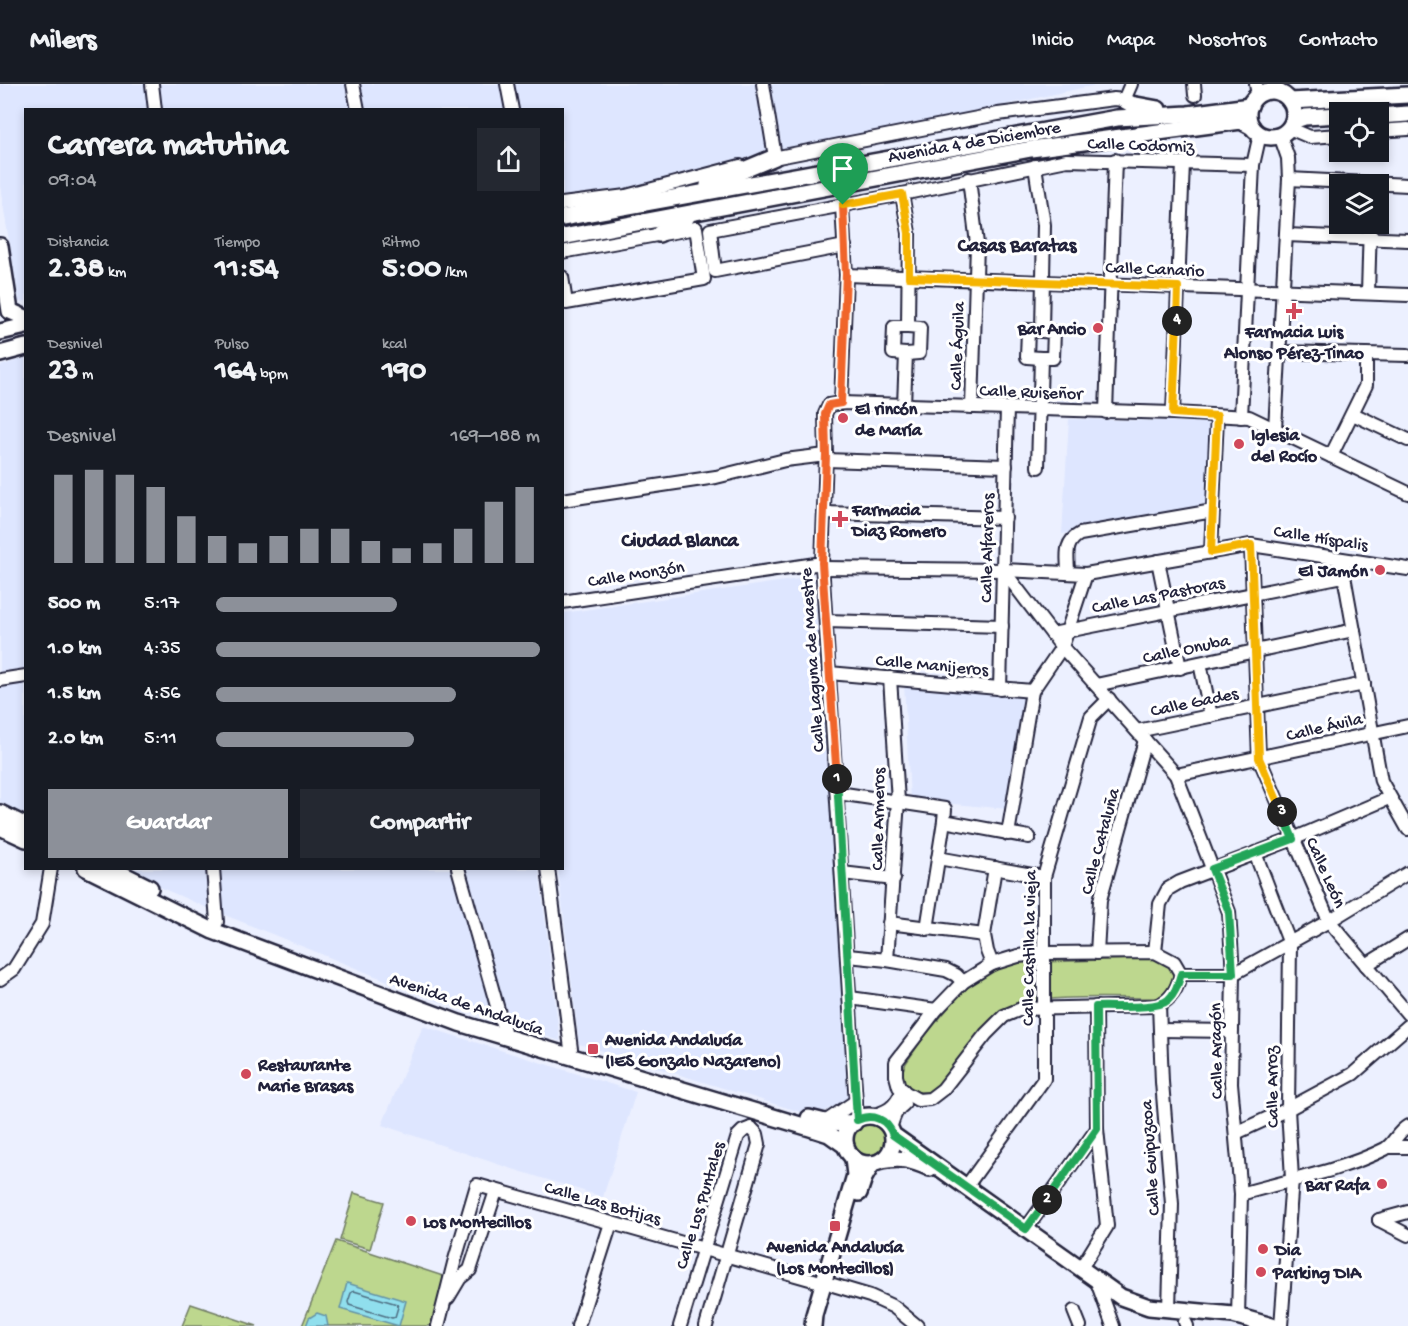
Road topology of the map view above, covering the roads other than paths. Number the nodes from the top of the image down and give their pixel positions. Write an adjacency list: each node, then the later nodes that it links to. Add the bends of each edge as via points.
1 (152, 84): 11 (street)
2 (353, 84): 12 (street)
3 (507, 84): 13 (street)
4 (763, 84): 24 (street)
5 (1131, 84): 9 (street)
6 (1281, 93): 7 (main road); 8 (main road); 19 (main road, via 1293,109)
7 (1255, 95): 15 (main road, Avenida 4 de Diciembre); 21 (main road)
8 (1408, 95)
9 (1124, 100): 14 (main road); 24 (street, via 998,114)
10 (1215, 104): 14 (street)
11 (155, 108)
12 (357, 108)
13 (512, 108)
14 (1162, 109): 15 (main road)
15 (1188, 114): 35 (main road, Avenida 4 de Diciembre, via 1095,121)
16 (1408, 114): 17 (main road)
17 (1389, 115)
18 (1329, 116): 19 (main road, via 1305,117)
19 (1287, 128): 21 (main road, via 1267,136); 23 (street, via 1310,138); 30 (street)
20 (1408, 129): 22 (street)
21 (1256, 130): 27 (street); 38 (main road, Avenida 4 de Diciembre, via 1241,121 1031,149)
22 (1389, 130)
23 (1329, 136)
24 (775, 157): 35 (main road); 36 (street, via 626,196)
25 (1115, 160): 26 (street, Calle Codorniz); 28 (street, Calle Codorniz, via 1067,160); 53 (street)
26 (1182, 163): 27 (street, Calle Codorniz); 54 (street)
27 (1253, 165): 56 (street)
28 (1035, 166): 29 (street, Calle Codorniz); 52 (street, via 1044,225)
29 (969, 179): 34 (street, Calle Codorniz); 51 (street, Calle Águila)
30 (1289, 179): 31 (street); 42 (street)
31 (1329, 181)
32 (1389, 184): 33 (street)
33 (1408, 185)
34 (902, 194): 37 (street, Calle Codorniz); 50 (street, via 909,233)
35 (682, 196): 39 (main road, Avenida 4 de Diciembre)
36 (564, 204)
37 (843, 205): 47 (street); 47 (street, Calle Codorniz, via 710,230 716,271)
38 (695, 212): 40 (main road); 43 (main road, Avenida 4 de Diciembre)
39 (564, 218)
40 (659, 234): 48 (street); 55 (street, via 696,228 704,279 566,303)
41 (1370, 234): 44 (street)
42 (1286, 235): 44 (street); 57 (street)
43 (564, 237)
44 (1370, 239): 45 (street); 58 (street)
45 (1408, 240)
46 (0, 246): 60 (main road)
47 (845, 246): 49 (street)
48 (564, 252)
49 (846, 274): 50 (street, Calle Canario); 68 (street)
50 (909, 277): 51 (street, Calle Canario); 69 (street, via 908,327 894,327 893,353 906,354)
51 (977, 279): 52 (street, Calle Canario); 70 (street, Calle Águila)
52 (1044, 282): 53 (street, Calle Canario); 72 (street, via 1042,331 1028,330 1027,357 1041,357)
53 (1110, 285): 54 (street, Calle Canario); 73 (street)
54 (1178, 287): 56 (street, Calle Canario); 74 (street)
55 (564, 290)
56 (1247, 290): 57 (street, Calle Canario); 77 (street)
57 (1283, 290): 58 (street, Calle Canario); 64 (street)
58 (1368, 293): 59 (street, Calle Canario)
59 (1408, 295)
60 (12, 311)
61 (24, 326): 62 (main road)
62 (0, 332)
63 (24, 348): 65 (main road)
64 (1279, 352): 66 (street); 78 (street)
65 (0, 354)
66 (1366, 354): 67 (street); 75 (street, via 1366,385)
67 (1408, 355)
68 (841, 403): 69 (street, Calle Ruiseñor); 81 (street, Calle Laguna de Maestre, via 829,405 825,414)
69 (904, 405): 70 (street, Calle Ruiseñor)
70 (972, 407): 71 (street, Calle Ruiseñor)
71 (1007, 408): 72 (street, Calle Ruiseñor); 82 (street, Calle Alfareros)
72 (1039, 410): 73 (street, Calle Ruiseñor); 83 (street)
73 (1106, 412): 74 (street, Calle Ruiseñor)
74 (1173, 413): 76 (street, Calle Ruiseñor)
75 (1353, 414): 79 (street); 80 (street)
76 (1217, 416): 77 (street, Calle Ruiseñor); 87 (street)
77 (1241, 417): 78 (street, Calle Ruiseñor)
78 (1275, 429): 80 (street, Calle Ruiseñor)
79 (1408, 440)
80 (1331, 456): 84 (street, Calle Ruiseñor)
81 (826, 457): 82 (street); 85 (street, via 785,460 716,477); 88 (street, Calle Laguna de Maestre)
82 (1006, 466): 89 (street, Calle Alfareros)
83 (1038, 467)
84 (1407, 490): 86 (street)
85 (564, 500)
86 (1408, 506)
87 (1213, 511): 91 (street); 97 (street, via 1080,534 1068,545)
88 (824, 513): 89 (street); 94 (street, Calle Laguna de Maestre)
89 (1005, 518): 96 (street, Calle Alfareros)
90 (1251, 545): 91 (street, Calle Híspalis); 92 (street, Calle Híspalis); 100 (street)
91 (1211, 552): 93 (street, Calle Híspalis)
92 (1341, 559): 95 (street, Calle Híspalis); 99 (street)
93 (1158, 561): 98 (street, Calle Híspalis); 102 (street)
94 (822, 565): 96 (street, Calle Monzón); 101 (street, Calle Monzón); 103 (street, Calle Laguna de Maestre)
95 (1408, 569)
96 (1004, 570): 97 (street, Calle Híspalis); 104 (street, Calle Alfareros); 107 (street, Calle Aragón)
97 (1068, 573): 98 (street, Calle Híspalis)
98 (1086, 574): 106 (street)
99 (1343, 576): 100 (street, Calle Las Pastoras); 105 (street)
100 (1254, 594): 102 (street, Calle Las Pastoras); 109 (street)
101 (564, 602)
102 (1168, 611): 106 (street, Calle Las Pastoras); 111 (street)
103 (826, 621): 104 (street); 112 (street, Calle Laguna de Maestre)
104 (1002, 626): 118 (street, Calle Alfareros)
105 (1354, 630): 109 (street, Calle Onuba); 116 (street)
106 (1067, 631): 107 (street, Calle Las Pastoras); 108 (street)
107 (1052, 634): 108 (street, Calle Aragón)
108 (1062, 647): 117 (street, Calle Aragón); 119 (street)
109 (1257, 651): 110 (street, Calle Onuba); 121 (street)
110 (1200, 663): 111 (street, Calle Onuba); 122 (street)
111 (1180, 668): 117 (street, Calle Onuba)
112 (829, 673): 114 (street, Calle Manijeros); 128 (street, Calle Laguna de Maestre)
113 (24, 676): 115 (street)
114 (890, 678): 118 (street, Calle Manijeros); 130 (street, Calle Armeros)
115 (0, 680)
116 (1364, 684): 121 (street, Calle Gades); 124 (street)
117 (1096, 685): 120 (street, Calle Aragón)
118 (1000, 688): 119 (street, Calle Manijeros)
119 (1032, 692): 136 (street)
120 (1109, 699): 125 (street, Calle Aragón); 152 (street, Calle Castilla la vieja, via 1090,717)
121 (1257, 706): 122 (street, Calle Gades); 126 (street)
122 (1211, 716): 125 (street, Calle Gades)
123 (1408, 726): 124 (street, Calle Ávila)
124 (1373, 733): 126 (street, Calle Ávila); 129 (street, via 1381,781)
125 (1141, 736): 127 (street, Calle Aragón); 163 (street, Calle Cataluña, via 1100,900)
126 (1259, 758): 127 (street, Calle Ávila); 139 (street, Calle León)
127 (1176, 775): 143 (street, Calle Aragón)
128 (838, 793): 130 (street); 150 (street, Calle Laguna de Maestre)
129 (1389, 798): 135 (street); 139 (street)
130 (898, 801): 132 (street, via 945,809); 153 (street, Calle Armeros)
131 (0, 813): 133 (main road)
132 (944, 821): 136 (street); 141 (street)
133 (24, 825)
134 (0, 827): 138 (main road)
135 (1408, 829)
136 (1008, 834): 137 (street)
137 (1029, 837)
138 (24, 838)
139 (1293, 839): 140 (street); 154 (street, Calle León)
140 (1256, 853): 143 (street); 160 (street, Calle Arroz)
141 (938, 858): 142 (street); 157 (street)
142 (995, 868): 152 (street); 158 (street)
143 (1212, 869): 161 (street, via 1168,889 1160,904); 169 (street, Calle Aragón, via 1229,912)
144 (51, 870): 170 (street, via 42,924 14,969)
145 (90, 870): 181 (main road, Avenida de Andalucía, via 213,930 433,1014)
146 (114, 870): 155 (main road, Avenida de Andalucía)
147 (213, 870): 155 (street)
148 (459, 870): 181 (street)
149 (548, 870): 182 (street)
150 (842, 873): 153 (street); 164 (street, Calle Laguna de Maestre)
151 (1408, 873): 154 (street)
152 (1044, 877): 162 (street, Calle Castilla la vieja)
153 (894, 879): 156 (street, Calle Armeros)
154 (1329, 921): 160 (street); 167 (street, Calle León)
155 (217, 922): 181 (main road, Avenida de Andalucía)
156 (889, 924): 157 (street); 165 (street, Calle Armeros)
157 (927, 928): 158 (street)
158 (984, 935): 166 (street)
159 (1408, 939): 167 (street)
160 (1290, 944): 169 (street); 187 (street, Calle Arroz)
161 (1155, 952): 163 (street); 168 (street, via 1174,962)
162 (1045, 953): 163 (street); 166 (street); 175 (street, Calle Castilla la vieja)
163 (1097, 953)
164 (848, 956): 165 (street); 172 (street, Calle Laguna de Maestre)
165 (887, 960): 171 (street, via 946,970)
166 (992, 964): 171 (street)
167 (1366, 965): 177 (street, Calle León)
168 (1181, 974): 169 (street); 173 (street, via 1177,988)
169 (1233, 974): 180 (street, Calle Aragón)
170 (0, 979)
171 (963, 982): 176 (street)
172 (850, 998): 176 (street); 185 (street, Calle Laguna de Maestre)
173 (1159, 1005): 174 (street); 179 (street, Calle Guipuzcoa)
174 (1096, 1007): 175 (street); 193 (street)
175 (1044, 1008): 184 (street, via 1021,1009 1004,1016 942,1089 930,1099); 201 (street, Calle Castilla la vieja, via 1044,1079)
176 (936, 1010): 183 (street, via 896,1062 896,1076)
177 (1408, 1014)
178 (1408, 1026): 187 (street, via 1353,1074)
179 (1160, 1030): 180 (street); 216 (street, Calle Guipuzcoa, via 1172,1203)
180 (1232, 1030): 195 (street, Calle Aragón, via 1231,1083)
181 (505, 1033): 182 (main road, Avenida de Andalucía); 186 (main road, Avenida de Andalucía)
182 (571, 1049): 190 (main road, Avenida de Andalucía)
183 (903, 1090): 184 (street); 189 (street, via 896,1105)
184 (914, 1098): 194 (street, via 899,1108)
185 (856, 1101): 189 (street, Calle Laguna de Maestre); 190 (street)
186 (748, 1109): 188 (main road, Avenida de Andalucía); 192 (street)
187 (1288, 1109): 195 (street); 200 (street, Calle Arroz)
188 (764, 1114): 192 (street, Calle Los Puntales); 198 (main road, Avenida de Andalucía, via 829,1134)
189 (859, 1120): 190 (main road, Avenida de Andalucía); 194 (main road, via 881,1119); 198 (main road, via 847,1133)
190 (825, 1122)
191 (1408, 1126): 196 (street, via 1399,1131)
192 (751, 1128): 208 (street, Calle Los Puntales, via 738,1136); 209 (street, via 759,1144)
193 (1097, 1129): 206 (street); 211 (street, via 1107,1226)
194 (891, 1132): 199 (main road, via 891,1150); 201 (main road)
195 (1236, 1133): 203 (street, Calle Aragón)
196 (1389, 1147): 197 (street); 200 (street)
197 (1408, 1148)
198 (850, 1152): 199 (main road, via 865,1164); 214 (main road, via 855,1175)
199 (877, 1163): 201 (main road, via 896,1158 911,1160); 214 (main road, via 864,1178)
200 (1292, 1179): 203 (street); 229 (street, Calle Arroz)
201 (960, 1183): 206 (main road)
202 (496, 1191): 205 (street, Calle Las Botijas); 210 (street, Calle Las Botijas, via 477,1185); 212 (street)
203 (1241, 1194): 218 (street, Calle Aragón)
204 (1408, 1212): 207 (street, via 1379,1220)
205 (611, 1223): 208 (street, Calle Las Botijas); 220 (street)
206 (1026, 1229): 211 (main road)
207 (1408, 1235)
208 (704, 1249): 209 (street, Calle Las Botijas); 221 (street, Calle Los Puntales)
209 (726, 1256): 214 (street, Calle Las Botijas); 222 (street)
210 (454, 1263): 212 (street); 215 (street)
211 (1081, 1268): 213 (main road)
212 (470, 1270): 215 (street, via 460,1278)
213 (1096, 1279): 216 (main road, via 1121,1297); 227 (street)
214 (829, 1284): 223 (main road); 224 (main road); 225 (street, Calle Las Botijas, via 870,1296)
215 (444, 1304): 219 (street)
216 (1169, 1309): 218 (main road)
217 (1074, 1311): 226 (street)
218 (1238, 1317): 228 (main road)
219 (438, 1326)
220 (578, 1326)
221 (680, 1326)
222 (706, 1326)
223 (813, 1326)
224 (822, 1326)
225 (917, 1326)
226 (1080, 1326)
227 (1113, 1326)
228 (1272, 1326)
229 (1281, 1326)

